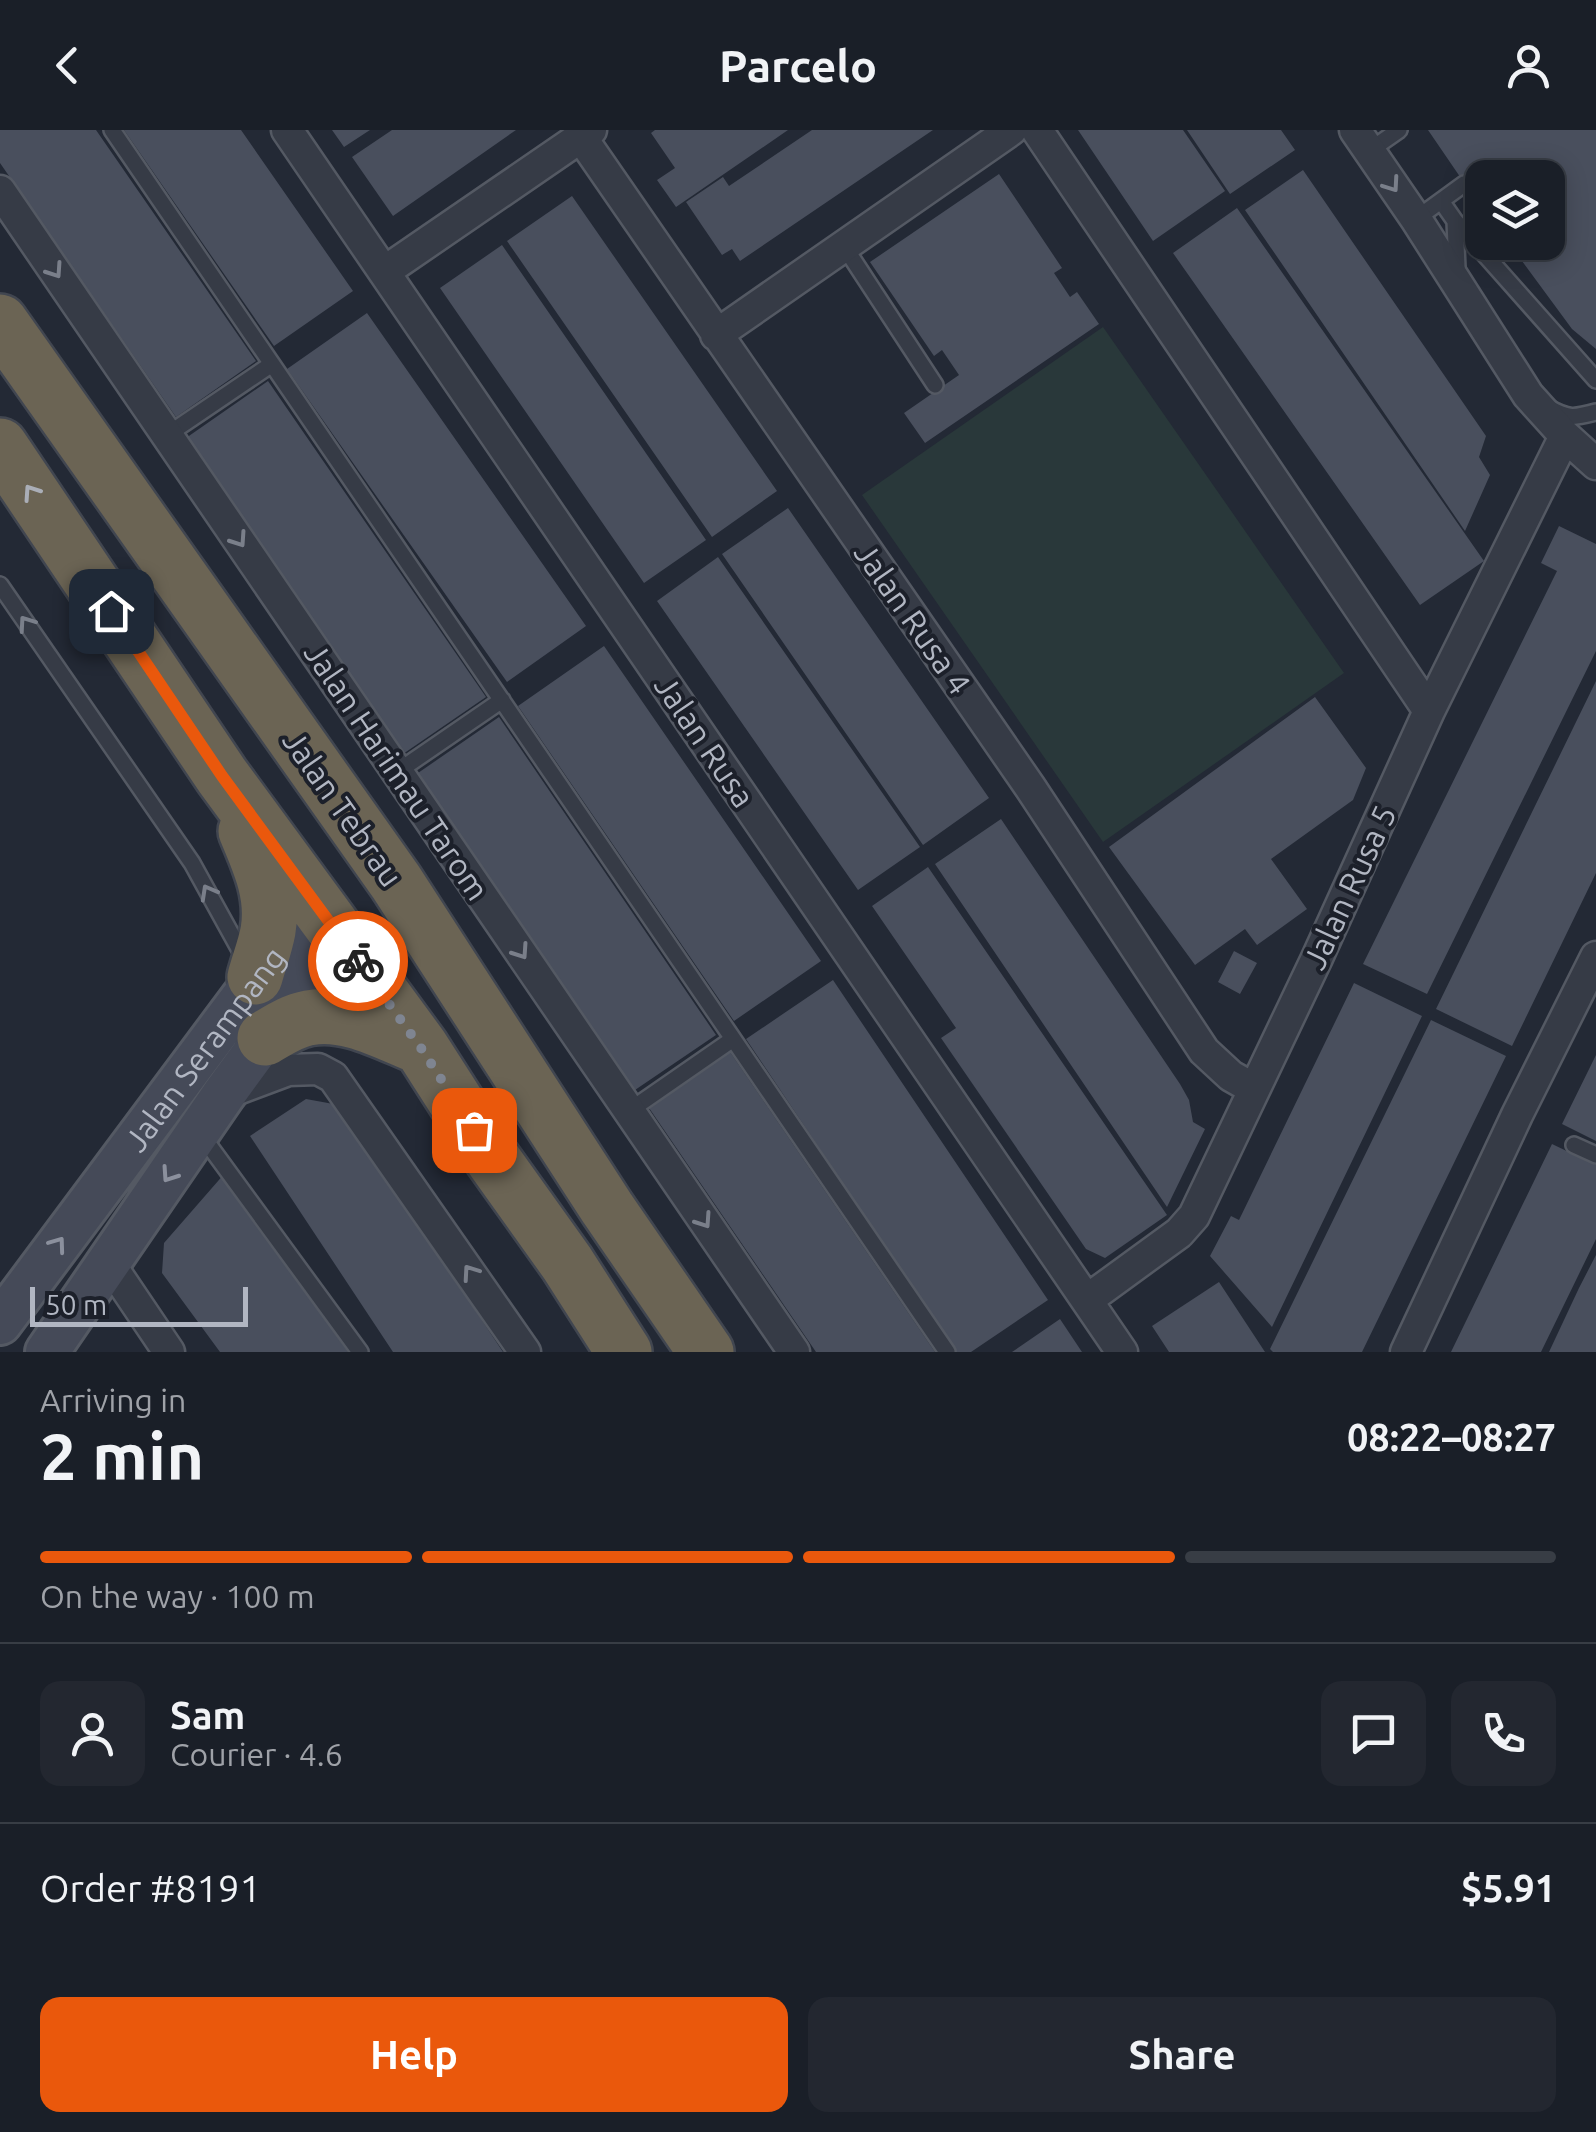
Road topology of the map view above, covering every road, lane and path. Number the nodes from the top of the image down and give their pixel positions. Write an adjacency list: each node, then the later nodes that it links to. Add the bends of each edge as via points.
1 (112, 130): 17 (lane)
2 (288, 130): 13 (street, Jalan Rusa)
3 (1011, 130): 12 (street)
4 (1037, 130): 29 (street)
5 (586, 134): 13 (street); 16 (street, Jalan Rusa 4)
6 (1379, 136): 10 (street, one-way to 10)
7 (1464, 184): 9 (lane)
8 (0, 191): 22 (street, Jalan Harimau Tarom, one-way to 22)
9 (1442, 201): 10 (lane); 11 (lane)
10 (1416, 220): 14 (street)
11 (1455, 221): 14 (lane); 18 (lane)
12 (844, 246): 16 (street); 19 (lane)
13 (384, 272): 46 (street, Jalan Rusa)
14 (1459, 285): 20 (street)
15 (0, 322): 26 (highway, Jalan Tebrau)
16 (716, 335): 38 (street, Jalan Rusa 4, via 1030,786 1204,1051)
17 (272, 364): 22 (lane); 28 (lane)
18 (1596, 380)
19 (935, 386)
20 (1528, 395): 21 (lane, via 1562,416); 23 (street)
21 (1596, 412)
22 (167, 435): 30 (street, Jalan Harimau Tarom, one-way to 30)
23 (1566, 436): 25 (street); 29 (street, Jalan Rusa 5)
24 (0, 446): 31 (highway, one-way to 24)
25 (1596, 464)
26 (179, 578): 32 (highway, via 326,846 334,868); 44 (highway, Jalan Tebrau, via 396,882)
27 (0, 584): 34 (lane, one-way to 27, via 192,863)
28 (502, 700): 30 (lane); 36 (lane)
29 (1429, 711): 38 (street, Jalan Rusa 5)
30 (398, 772): 40 (street, Jalan Harimau Tarom, one-way to 40)
31 (222, 776): 32 (highway); 34 (highway, via 268,892 268,929)
32 (330, 921): 34 (main road, Jalan Serampang, via 290,934); 35 (main road, Jalan Serampang, via 322,960); 37 (highway); 44 (highway, via 364,924 406,953)
33 (1596, 957): 57 (street)
34 (255, 978): 47 (main road, Jalan Serampang, one-way to 34)
35 (265, 1038): 37 (highway, via 310,1017 338,1018); 39 (main road, Jalan Serampang)
36 (733, 1038): 40 (lane); 55 (lane)
37 (421, 1048): 52 (highway)
38 (1254, 1089): 46 (street, Jalan Rusa 5, via 1194,1216)
39 (224, 1094): 41 (main road, Jalan Serampang); 51 (street, one-way to 39, via 333,1077 318,1069 288,1070)
40 (629, 1110): 54 (street, Jalan Harimau Tarom, one-way to 54)
41 (198, 1131): 45 (main road, Jalan Serampang, one-way to 45); 50 (lane)
42 (1574, 1145): 43 (lane)
43 (1596, 1156)
44 (607, 1208): 53 (highway, Jalan Tebrau)
45 (108, 1263): 48 (main road, Jalan Serampang); 49 (street)
46 (1087, 1300): 56 (street, Jalan Rusa)
47 (0, 1323)
48 (46, 1352)
49 (169, 1352)
50 (360, 1352)
51 (525, 1352)
52 (624, 1352)
53 (706, 1352)
54 (794, 1352)
55 (947, 1352)
56 (1122, 1352)
57 (1406, 1352)

